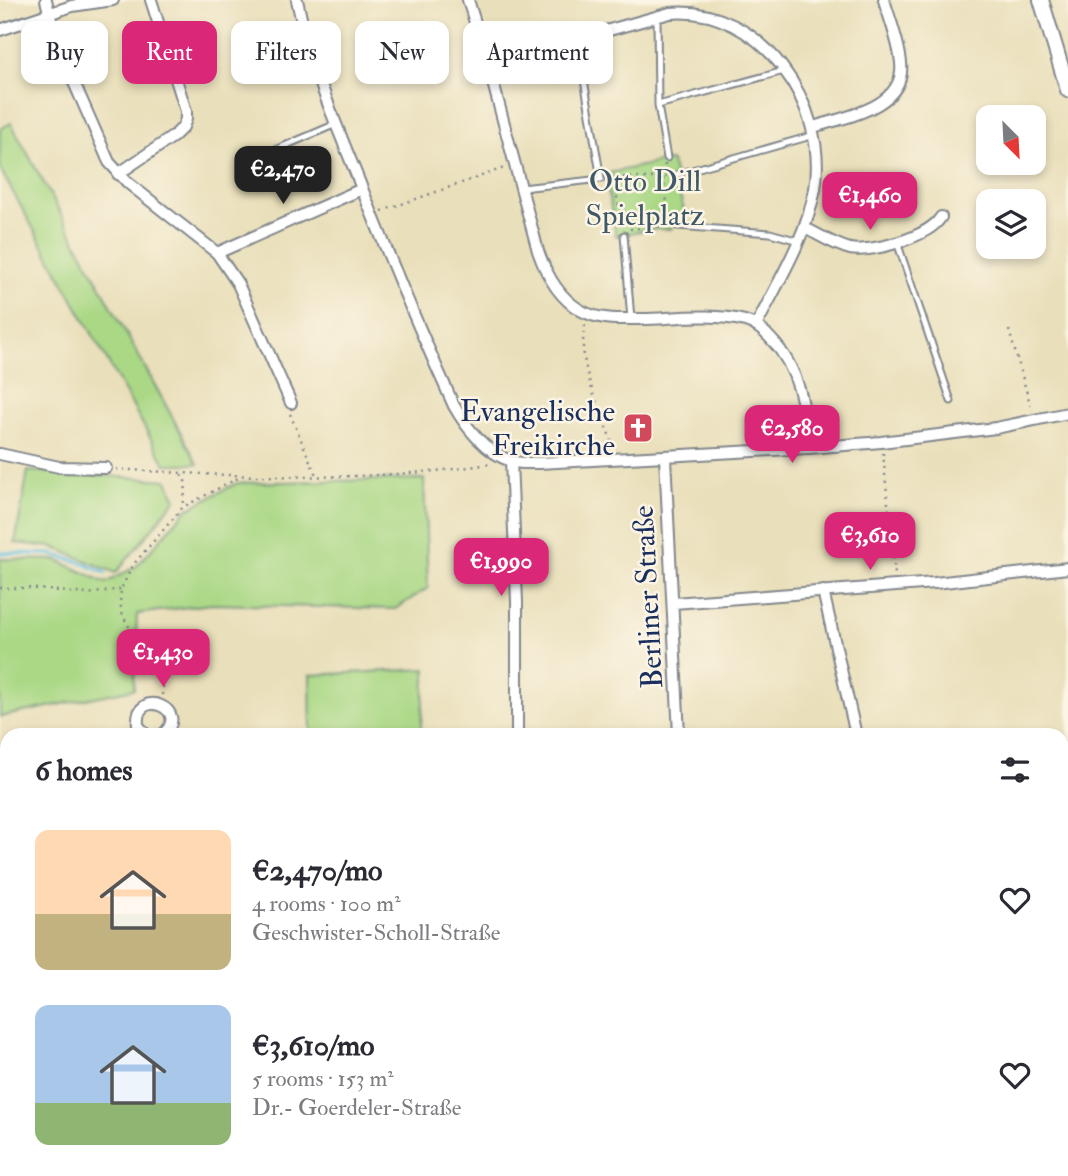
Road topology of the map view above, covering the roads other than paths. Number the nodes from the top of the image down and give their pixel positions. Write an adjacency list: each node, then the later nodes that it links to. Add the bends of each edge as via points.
1 (46, 0): 8 (street)
2 (113, 0): 8 (street)
3 (150, 0): 22 (street, via 186,119 174,136)
4 (298, 0): 18 (street, via 313,64)
5 (468, 0): 10 (street)
6 (884, 0): 19 (street, via 901,63 898,84 873,107)
7 (1041, 0): 16 (street)
8 (48, 14): 12 (street); 22 (street, via 103,150)
9 (657, 16): 11 (street); 13 (street, via 695,13 727,21 757,40); 17 (lane)
10 (475, 21)
11 (613, 29)
12 (0, 30)
13 (784, 71): 17 (lane); 19 (street)
14 (493, 84): 24 (street)
15 (585, 84): 24 (lane, via 601,178)
16 (1068, 90)
17 (658, 105): 21 (lane)
18 (336, 124): 20 (lane); 25 (street)
19 (813, 131): 23 (lane); 28 (street, via 816,174)
20 (261, 156)
21 (667, 158)
22 (118, 174): 32 (street)
23 (678, 174)
24 (521, 188): 33 (street, via 538,251 550,279 567,300 587,314)
25 (362, 189): 32 (street); 41 (street, via 454,407 479,439)
26 (941, 217): 31 (street, via 926,231)
27 (673, 225): 30 (lane, via 770,233)
28 (805, 228): 30 (street); 31 (street, via 854,250)
29 (624, 233): 33 (lane)
30 (799, 241): 34 (street)
31 (897, 242): 35 (lane)
32 (217, 253): 36 (street, via 233,273)
33 (631, 319): 34 (street, via 711,318)
34 (757, 326): 38 (street, via 780,348 792,369)
35 (951, 401)
36 (291, 403)
37 (1068, 413): 38 (street, via 955,435)
38 (808, 448): 40 (street)
39 (0, 454): 42 (street, via 59,467)
40 (665, 457): 41 (street); 45 (street, Berliner Straße)
41 (511, 461): 48 (street)
42 (106, 468)
43 (1068, 568): 44 (street)
44 (823, 591): 45 (street); 50 (street)
45 (674, 603): 49 (street, Berliner Straße)
46 (139, 728): 47 (street, via 133,720 145,706 161,705 171,718)
47 (169, 728)
48 (517, 728)
49 (679, 728)
50 (854, 728)

